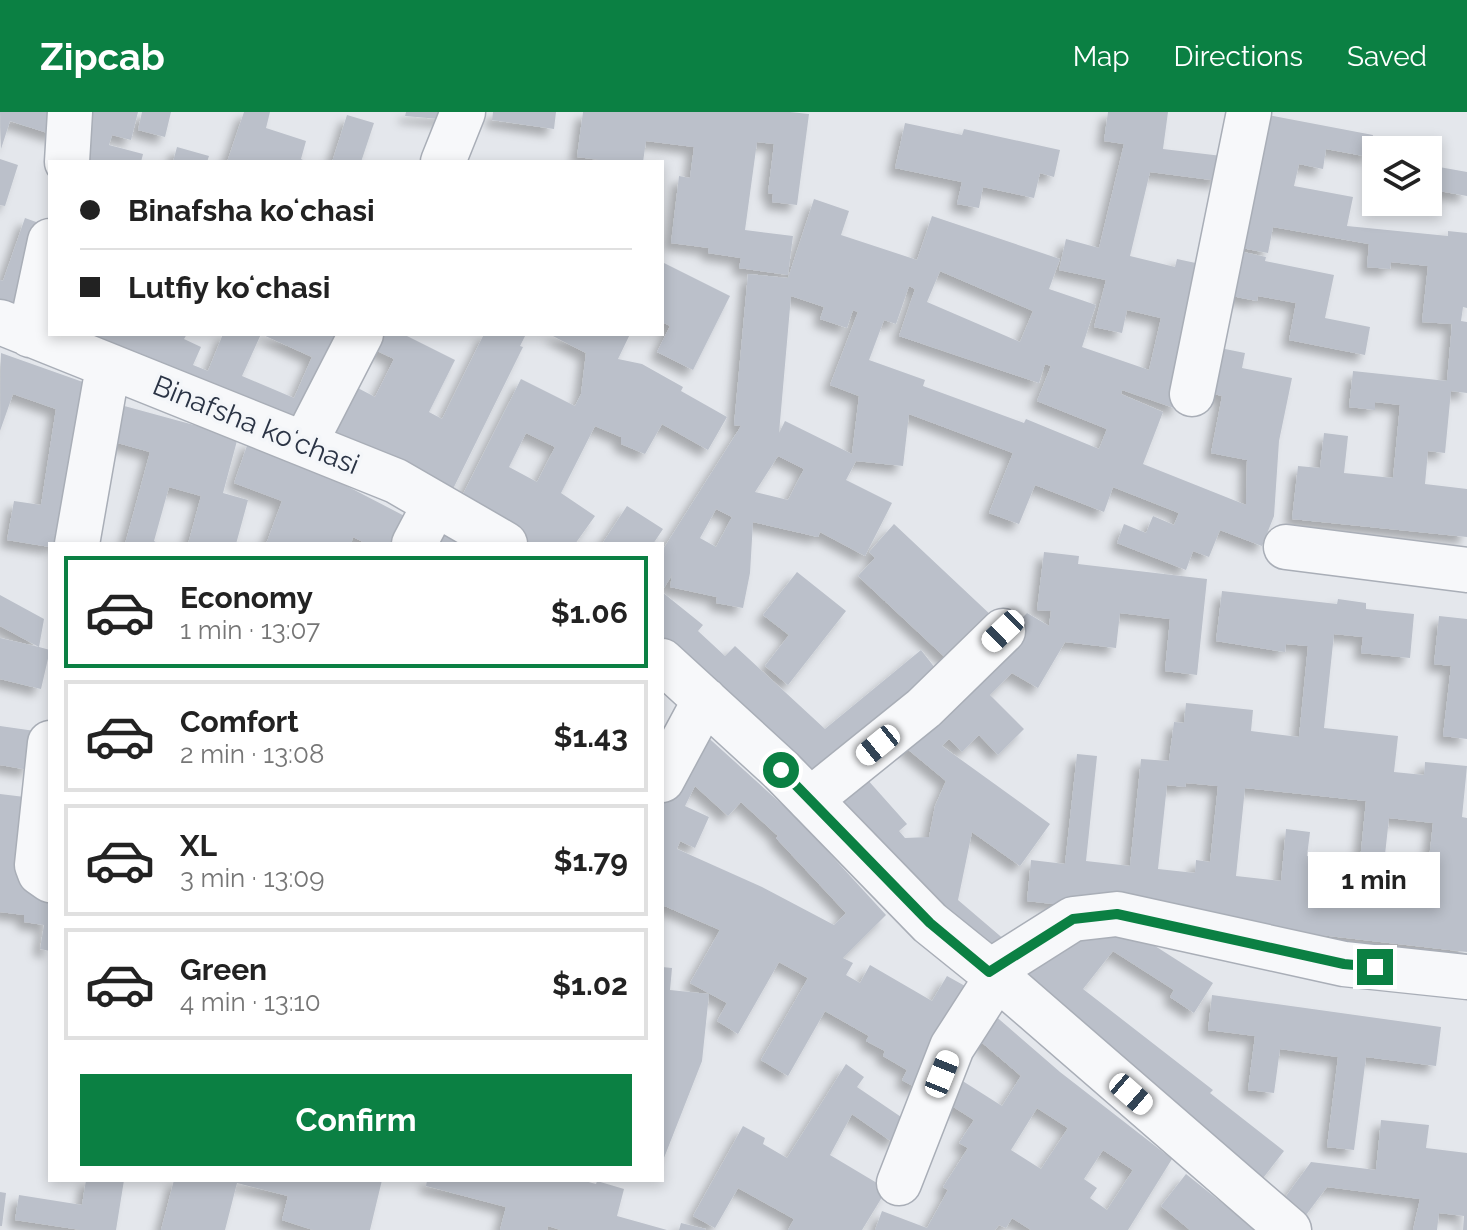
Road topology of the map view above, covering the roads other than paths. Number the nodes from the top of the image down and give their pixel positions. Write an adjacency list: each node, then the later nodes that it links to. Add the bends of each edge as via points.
1 (70, 112): 4 (street)
2 (463, 112): 5 (street)
3 (1249, 112): 10 (street)
4 (67, 160)
5 (444, 160)
6 (48, 246): 7 (street)
7 (15, 329): 9 (street, Binafsha koʻchasi)
8 (360, 336): 11 (street)
9 (108, 367): 11 (street, Binafsha koʻchasi); 13 (street)
10 (1192, 394)
11 (305, 443): 12 (street, Binafsha koʻchasi, via 396,481)
12 (435, 504): 14 (street); 15 (street, Binafsha koʻchasi)
13 (77, 542)
14 (415, 542)
15 (502, 542)
16 (1286, 547): 17 (street)
17 (1467, 570)
18 (1003, 631): 23 (street, via 924,708)
19 (664, 663): 20 (street)
20 (705, 700): 22 (street); 23 (street)
21 (48, 762): 24 (street, via 37,865)
22 (664, 776)
23 (810, 800): 25 (street, via 930,923)
24 (48, 879)
25 (993, 975): 26 (street, via 1073,919 1117,914 1344,964); 27 (street, via 952,1047); 28 (street)
26 (1467, 977)
27 (899, 1183)
28 (1289, 1230)

